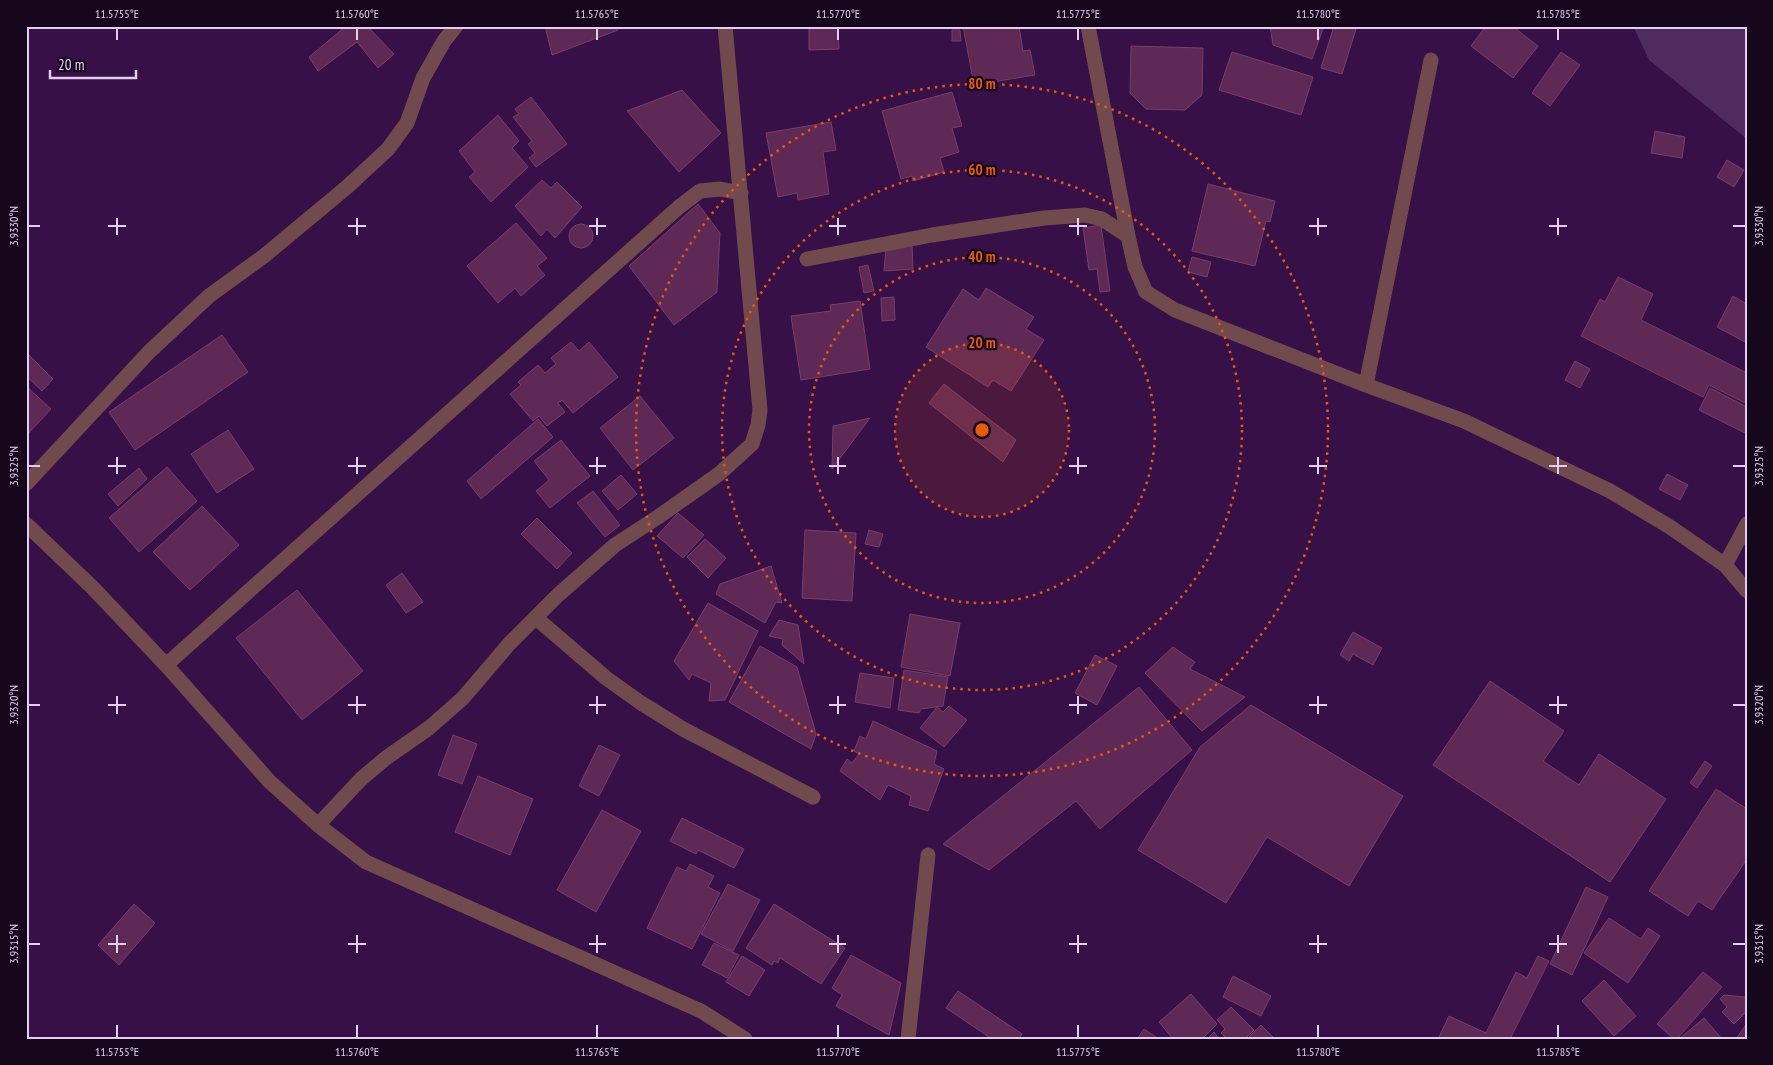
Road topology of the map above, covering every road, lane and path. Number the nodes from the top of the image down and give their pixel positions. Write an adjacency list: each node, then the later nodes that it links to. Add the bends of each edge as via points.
1 (456, 26): 9 (street, via 424,78 407,123 388,149 264,256 209,296 149,352)
2 (725, 26): 5 (street)
3 (1088, 26): 6 (street)
4 (1431, 60): 8 (street)
5 (742, 192): 14 (street, via 760,410 752,444 719,474 615,545); 15 (street, via 700,191 679,207)
6 (1128, 236): 7 (street, via 1102,219 1086,214 942,234); 8 (street, via 1135,267 1146,292 1175,310)
7 (807, 258)
8 (1366, 385): 12 (street, via 1464,421 1610,492 1670,527)
9 (26, 484)
10 (26, 524): 15 (street)
11 (1747, 524): 12 (street)
12 (1725, 565): 13 (street)
13 (1747, 591)
14 (536, 618): 16 (street, via 606,678 641,703 683,729); 17 (street, via 463,698 361,779)
15 (166, 665): 17 (street, via 270,782)
16 (813, 797)
17 (318, 825): 19 (street, via 366,862 701,1011)
18 (928, 856): 20 (street)
19 (744, 1039)
20 (908, 1039)

